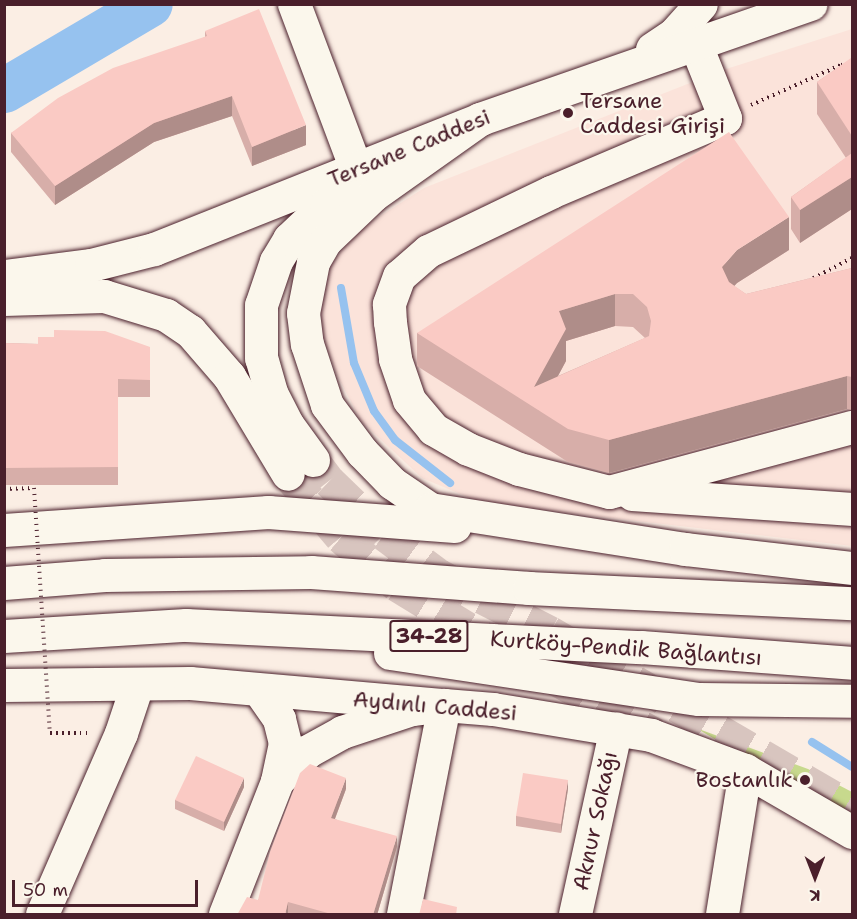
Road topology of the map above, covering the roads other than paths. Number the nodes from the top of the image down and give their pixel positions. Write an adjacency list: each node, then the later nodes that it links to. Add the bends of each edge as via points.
1 (294, 4): 8 (main road)
2 (701, 4): 5 (main road, via 674,34)
3 (811, 4): 4 (main road, Tersane Caddesi)
4 (695, 43): 5 (main road, Tersane Caddesi); 12 (main road, via 725,117 551,192 428,251 399,276 394,286 390,313 395,359 409,400 421,418 450,440 494,460)
5 (623, 69): 6 (main road, Tersane Caddesi)
6 (480, 119): 7 (main road, Tersane Caddesi); 15 (main road, via 373,195 325,241 313,262 303,313 327,405 392,483 430,509)
7 (430, 139): 8 (main road, Tersane Caddesi); 10 (main road, via 303,222 276,261 264,290 258,326 261,358 301,467 190,331 166,315 104,296)
8 (356, 169): 9 (main road, Tersane Caddesi, via 154,249 91,265)
9 (4, 276)
10 (4, 299)
11 (852, 427): 12 (main road)
12 (609, 492): 13 (main road)
13 (852, 509)
14 (4, 530): 15 (main road, via 268,512 486,528)
15 (685, 549): 16 (main road)
16 (852, 568)
17 (4, 583): 18 (main road, via 105,574 311,572 529,588)
18 (852, 603)
19 (186, 625): 20 (main road, Kurtköy-Pendik Bağlantısı / 34-28); 21 (main road, Kurtköy-Pendik Bağlantısı / 34-28, via 642,646); 25 (main road, via 699,699)
20 (4, 636)
21 (852, 663)
22 (4, 685): 23 (main road, Aydınlı Caddesi)
23 (137, 685): 24 (main road, Aydınlı Caddesi, via 190,683); 31 (main road, via 121,733)
24 (259, 690): 26 (main road, Aydınlı Caddesi); 29 (main road, via 279,718 285,743)
25 (852, 701)
26 (444, 705): 27 (main road, Aydınlı Caddesi); 29 (main road, via 412,709 342,732 308,751); 33 (main road)
27 (616, 728): 28 (main road, Aydınlı Caddesi, via 678,744); 34 (main road, Aknur Sokağı)
28 (745, 770): 30 (main road, Aydınlı Caddesi); 35 (main road)
29 (277, 781): 32 (main road)
30 (850, 831)
31 (42, 915)
32 (225, 915)
33 (403, 915)
34 (575, 915)
35 (722, 915)

